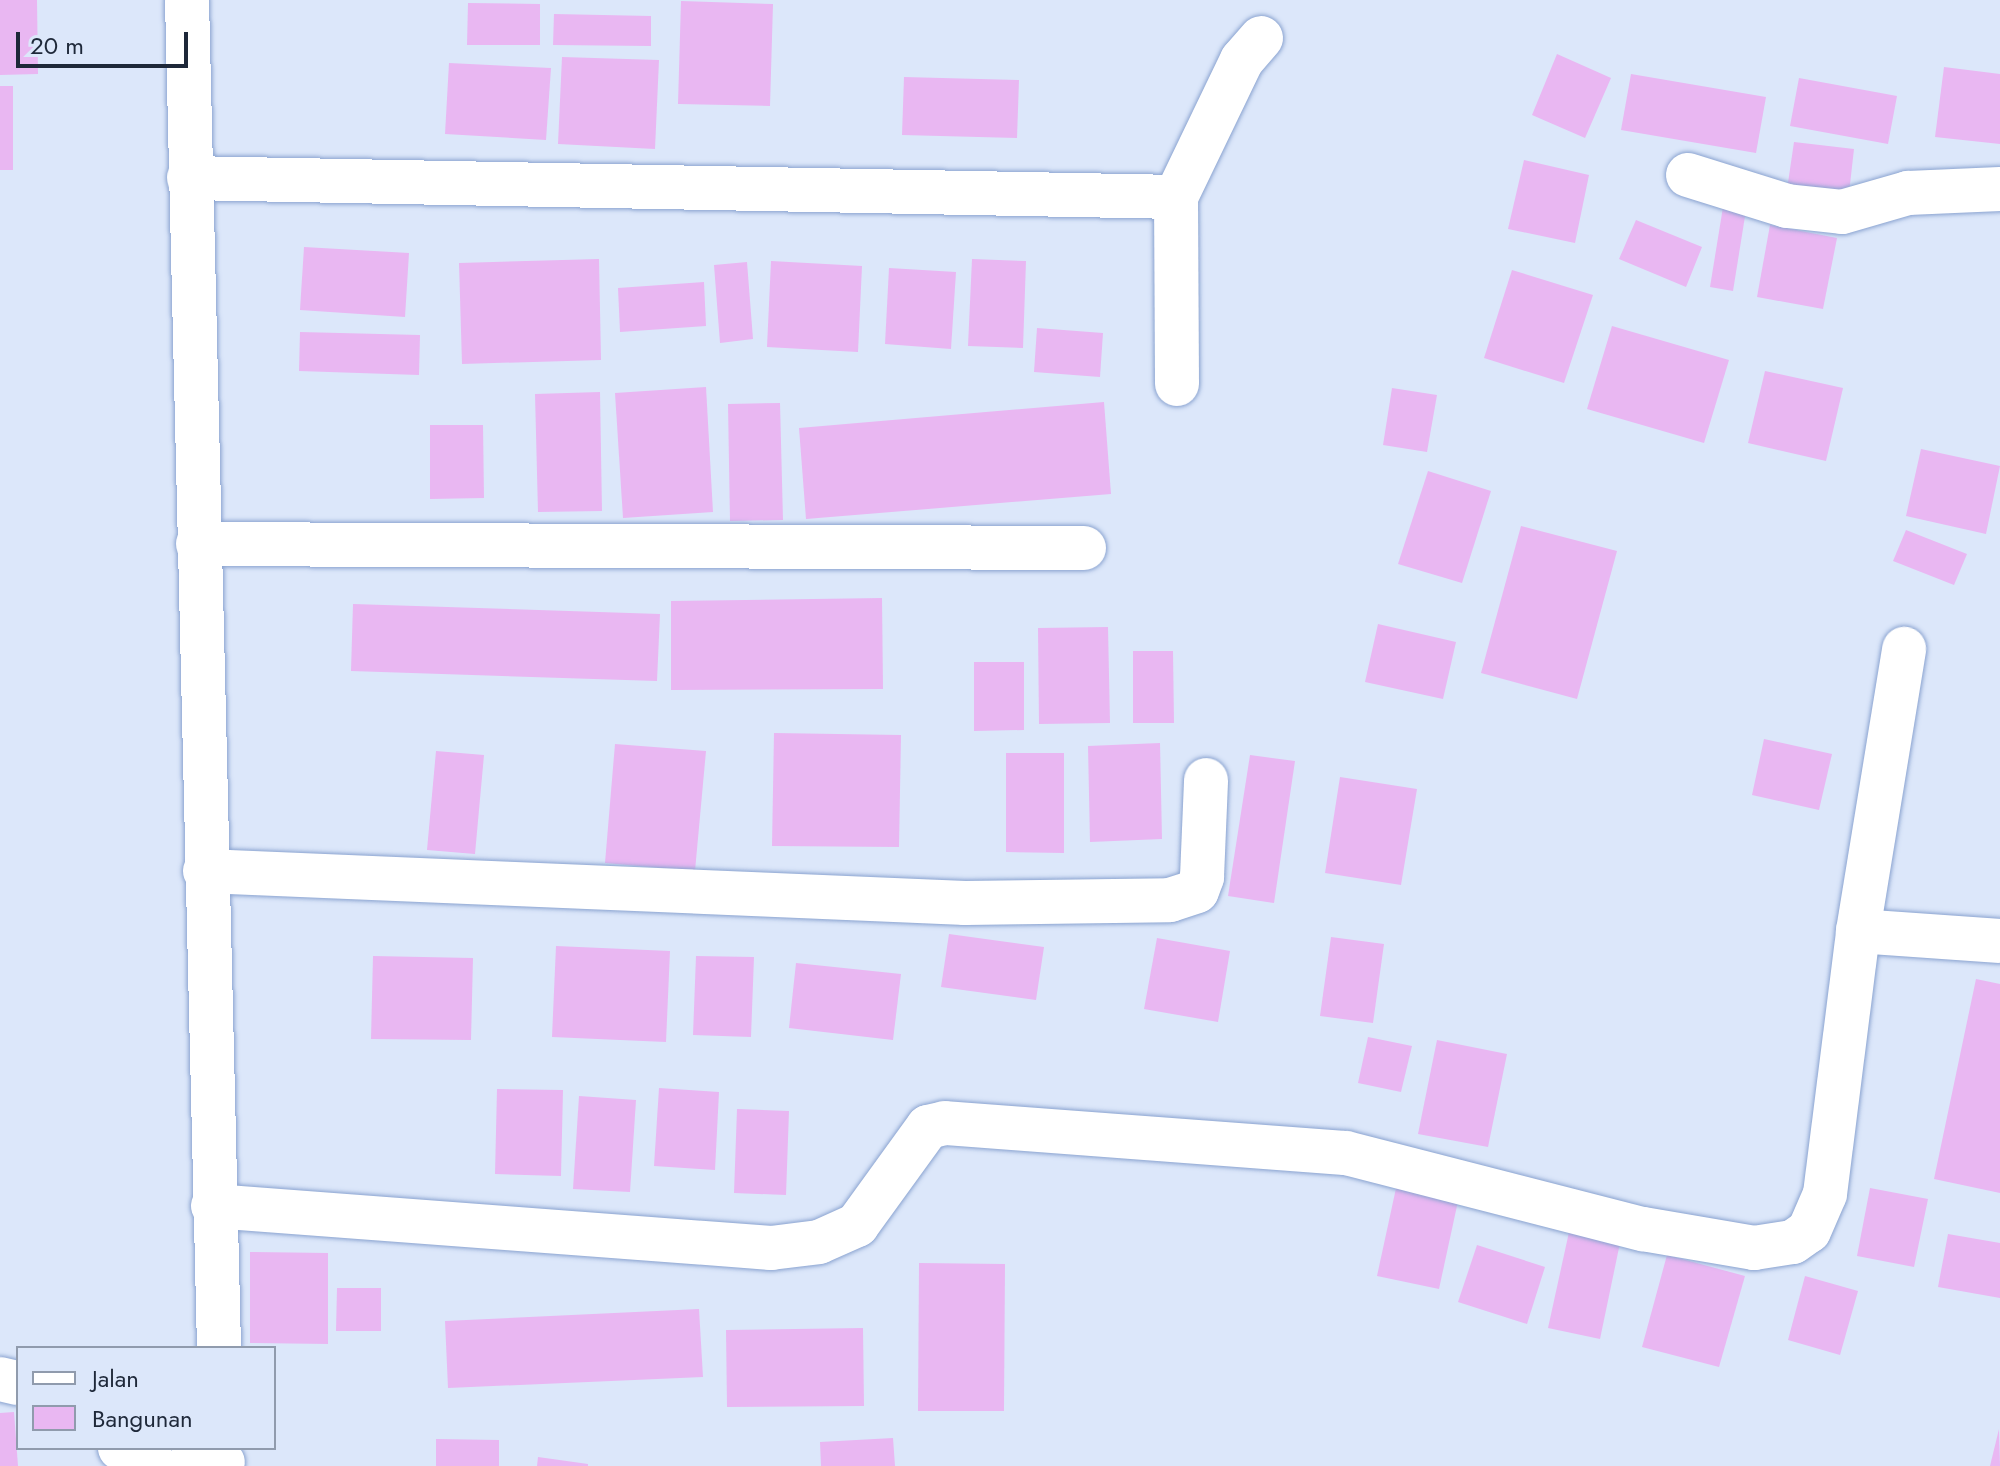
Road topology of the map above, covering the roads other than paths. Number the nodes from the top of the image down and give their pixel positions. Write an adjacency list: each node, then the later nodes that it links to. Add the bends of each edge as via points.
1 (187, 0): 4 (street)
2 (1261, 38): 6 (street, via 1242,60)
3 (1688, 175): 5 (street, via 1787,206 1833,212 1863,209 1908,193)
4 (189, 178): 6 (street); 8 (street)
5 (2000, 189)
6 (1176, 197): 7 (street)
7 (1177, 384)
8 (198, 544): 9 (street); 12 (street)
9 (1084, 548)
10 (1904, 649): 13 (street)
11 (1206, 780): 12 (street, via 1202,877 1197,891 1170,900 965,903)
12 (205, 871): 15 (street)
13 (1858, 931): 14 (street); 15 (street, via 1825,1194 1809,1231 1774,1246 1754,1248 1643,1229 1346,1153 945,1123 928,1127 857,1225 819,1242 771,1248)
14 (2000, 941)
15 (213, 1206): 16 (street)
16 (219, 1346)
17 (124, 1450): 18 (street)
18 (156, 1466)

